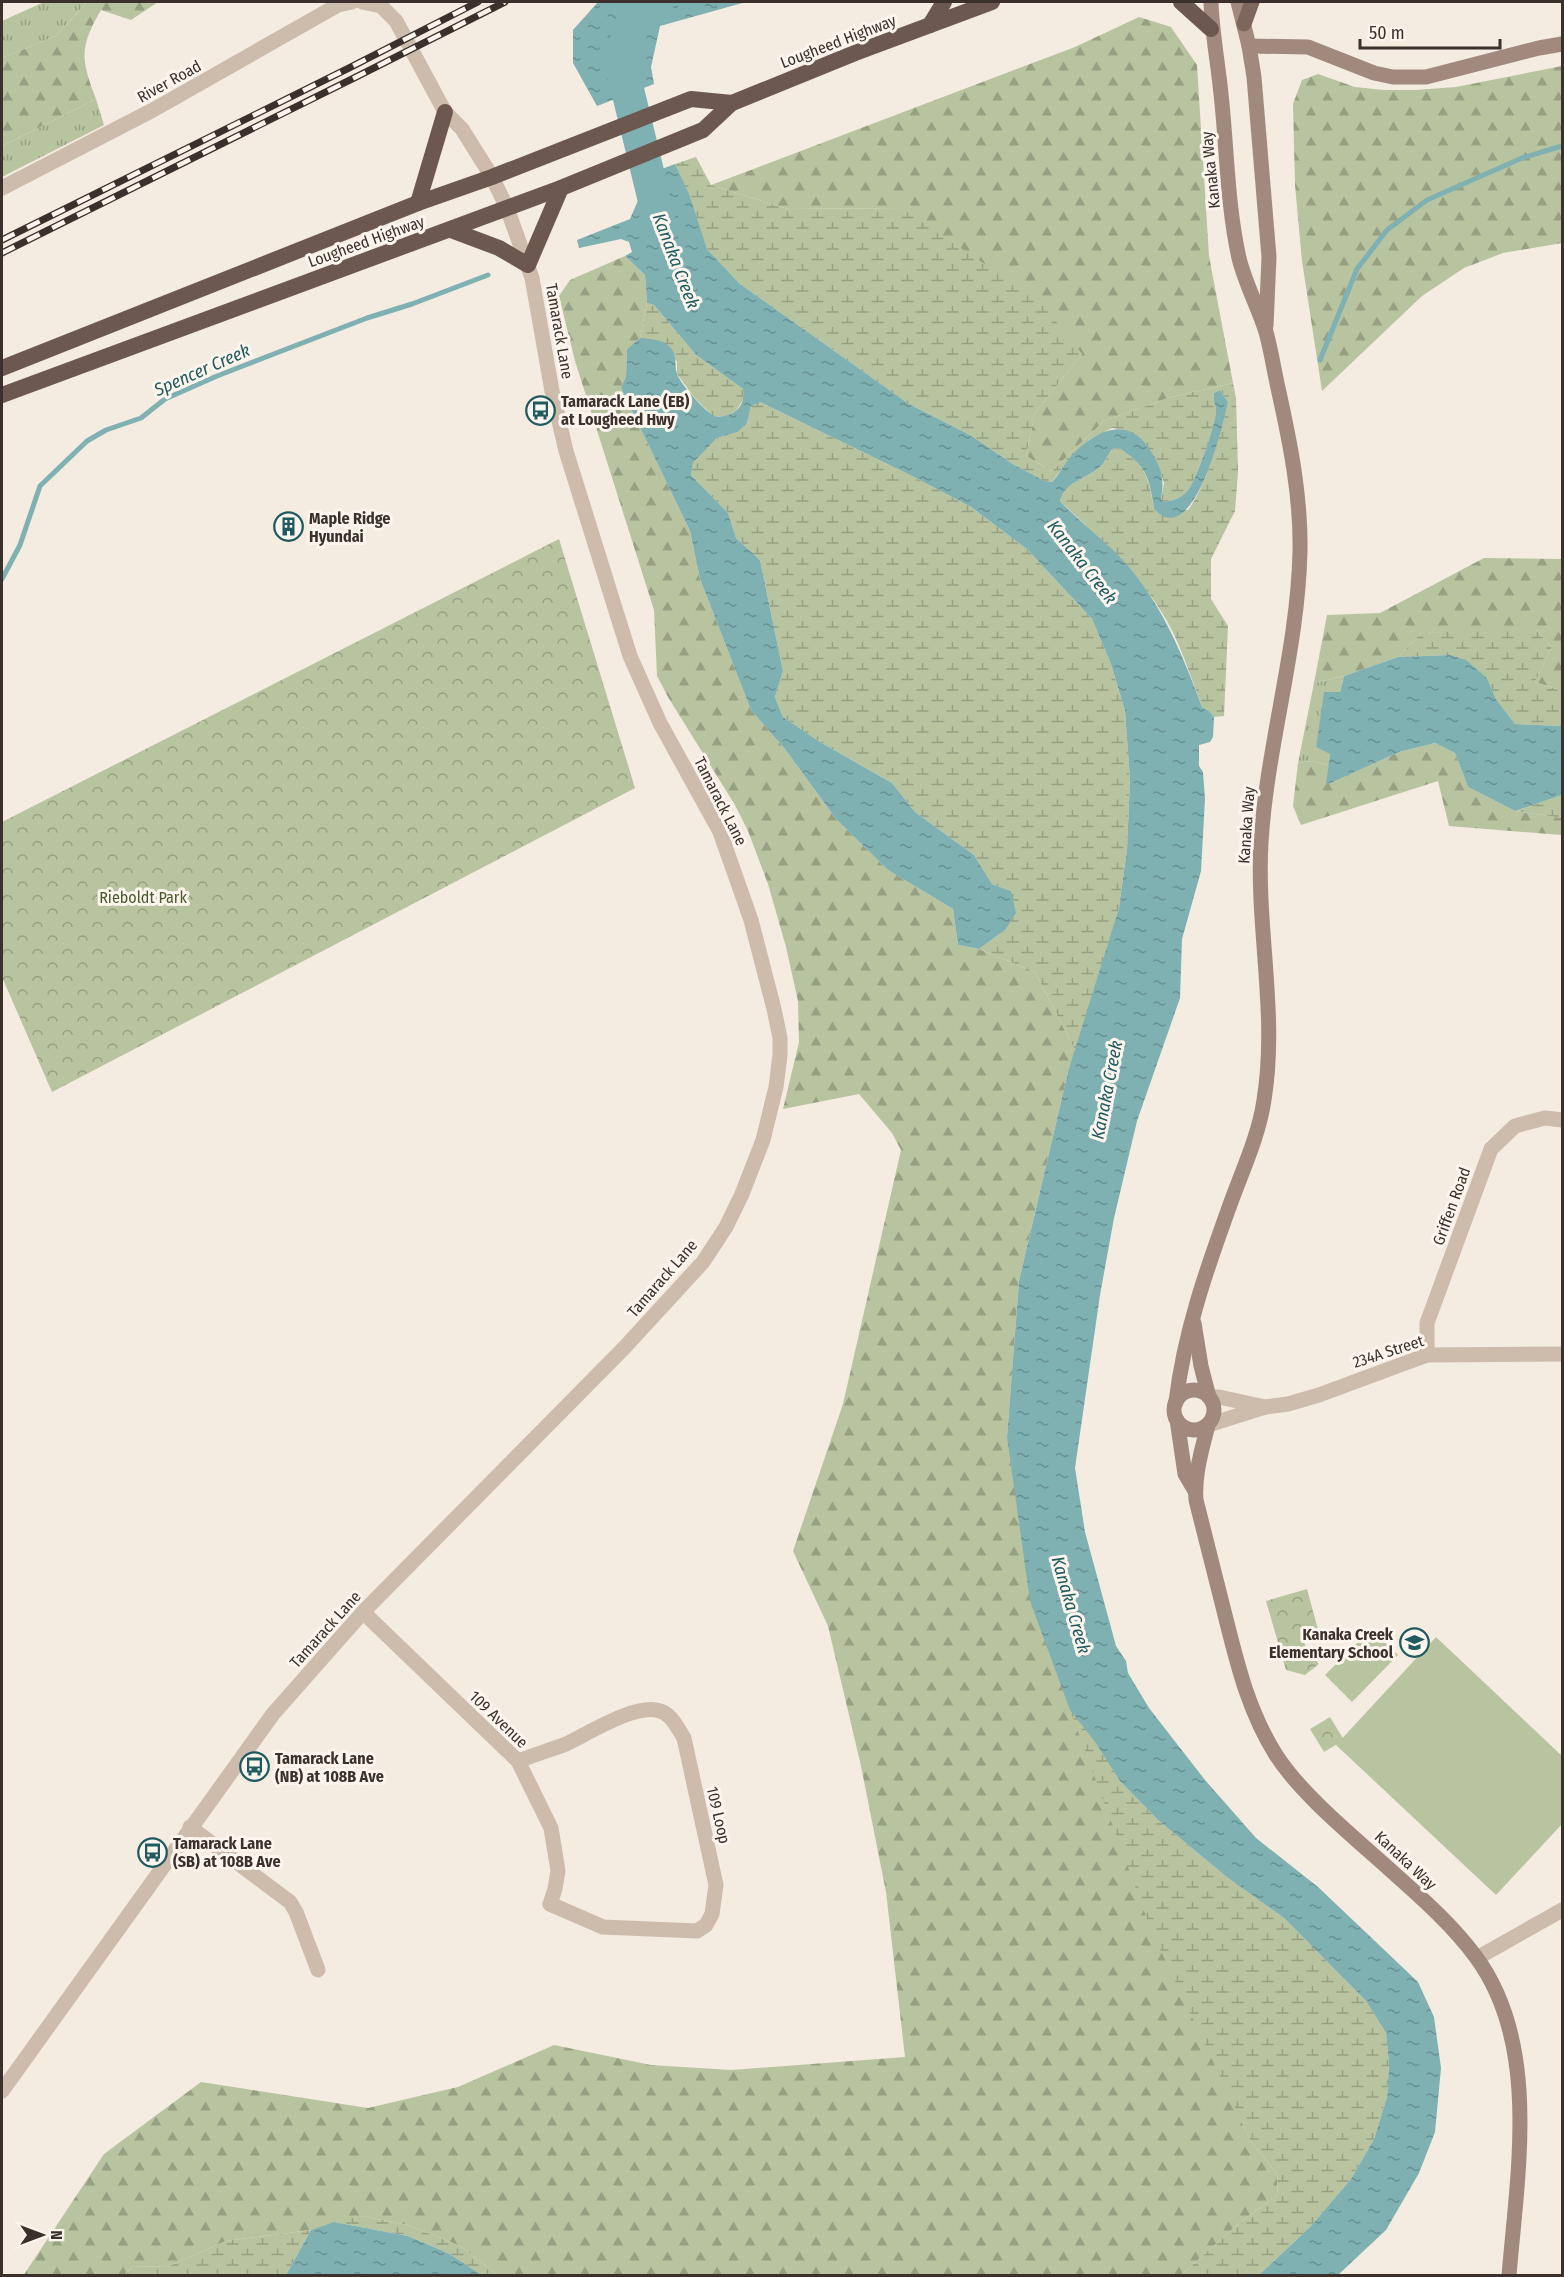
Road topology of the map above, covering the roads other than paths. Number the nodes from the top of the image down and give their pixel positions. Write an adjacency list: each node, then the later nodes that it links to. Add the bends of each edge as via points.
1 (352, 2): 17 (street, River Road, via 338,5 153,111)
2 (362, 2): 15 (street, via 381,6 396,21)
3 (944, 2): 10 (highway)
4 (992, 2): 10 (highway, Lougheed Highway)
5 (1181, 2): 11 (highway)
6 (1211, 2): 11 (main road, Kanaka Way)
7 (1238, 2): 9 (main road, Kanaka Way)
8 (1252, 2): 9 (main road)
9 (1245, 24): 13 (main road, Kanaka Way)
10 (930, 25): 14 (highway, Lougheed Highway)
11 (1212, 29): 23 (main road, Kanaka Way, via 1239,260)
12 (1563, 44): 13 (main road, via 1409,79 1374,73 1308,47)
13 (1250, 46): 23 (main road, Kanaka Way, via 1269,257)
14 (732, 102): 16 (highway, Lougheed Highway, via 691,99); 18 (highway, Lougheed Highway, via 703,130)
15 (445, 112): 16 (street, via 462,129); 19 (highway)
16 (492, 177): 19 (highway, Lougheed Highway); 20 (street, Tamarack Lane)
17 (2, 188)
18 (561, 188): 20 (highway, Lougheed Highway); 22 (highway)
19 (418, 203): 24 (highway, Lougheed Highway)
20 (507, 208): 21 (highway, Lougheed Highway); 22 (street, Tamarack Lane)
21 (451, 230): 22 (highway, via 499,248); 25 (highway, Lougheed Highway)
22 (528, 265): 36 (street, Tamarack Lane, via 566,451 599,559 630,656 720,832 733,866 774,1009 780,1055 763,1140 726,1227 703,1262 624,1348)
23 (1266, 332): 27 (main road, Kanaka Way, via 1293,453 1300,550 1293,628 1263,807 1262,902 1270,1010 1268,1073 1258,1127)
24 (2, 368)
25 (2, 395)
26 (1563, 1120): 29 (street, Griffen Road, via 1545,1118 1515,1126 1491,1149 1428,1323)
27 (1193, 1315): 30 (main road, Kanaka Way); 31 (main road, Kanaka Way)
28 (1563, 1354): 29 (street, 234A Street)
29 (1428, 1355): 32 (street, 234A Street, via 1312,1397)
30 (1209, 1397): 31 (main road, via 1196,1390 1188,1391); 32 (street, 234A Street); 34 (main road, via 1214,1410)
31 (1176, 1402): 33 (main road)
32 (1265, 1407): 34 (street, 234A Street)
33 (1177, 1420): 34 (main road, via 1190,1430); 35 (main road, Kanaka Way, via 1185,1473)
34 (1208, 1425): 35 (main road, Kanaka Way)
35 (1195, 1491): 41 (main road, Kanaka Way, via 1241,1680 1255,1719 1276,1756 1305,1791 1439,1914)
36 (363, 1612): 37 (street, 109 Avenue); 38 (street, Tamarack Lane, via 273,1714)
37 (518, 1761): 39 (street, 109 Avenue, via 551,1828 558,1871 555,1889); 39 (street, 109 Loop, via 643,1710 658,1710 672,1719 684,1738 716,1886 712,1914 697,1931 603,1927)
38 (190, 1827): 42 (street, via 290,1902); 43 (street, Tamarack Lane)
39 (544, 1906)
40 (1563, 1910): 41 (street)
41 (1477, 1958): 44 (main road, Kanaka Way, via 1498,1996 1512,2036 1519,2081)
42 (318, 1970)
43 (2, 2091)
44 (1509, 2276)

